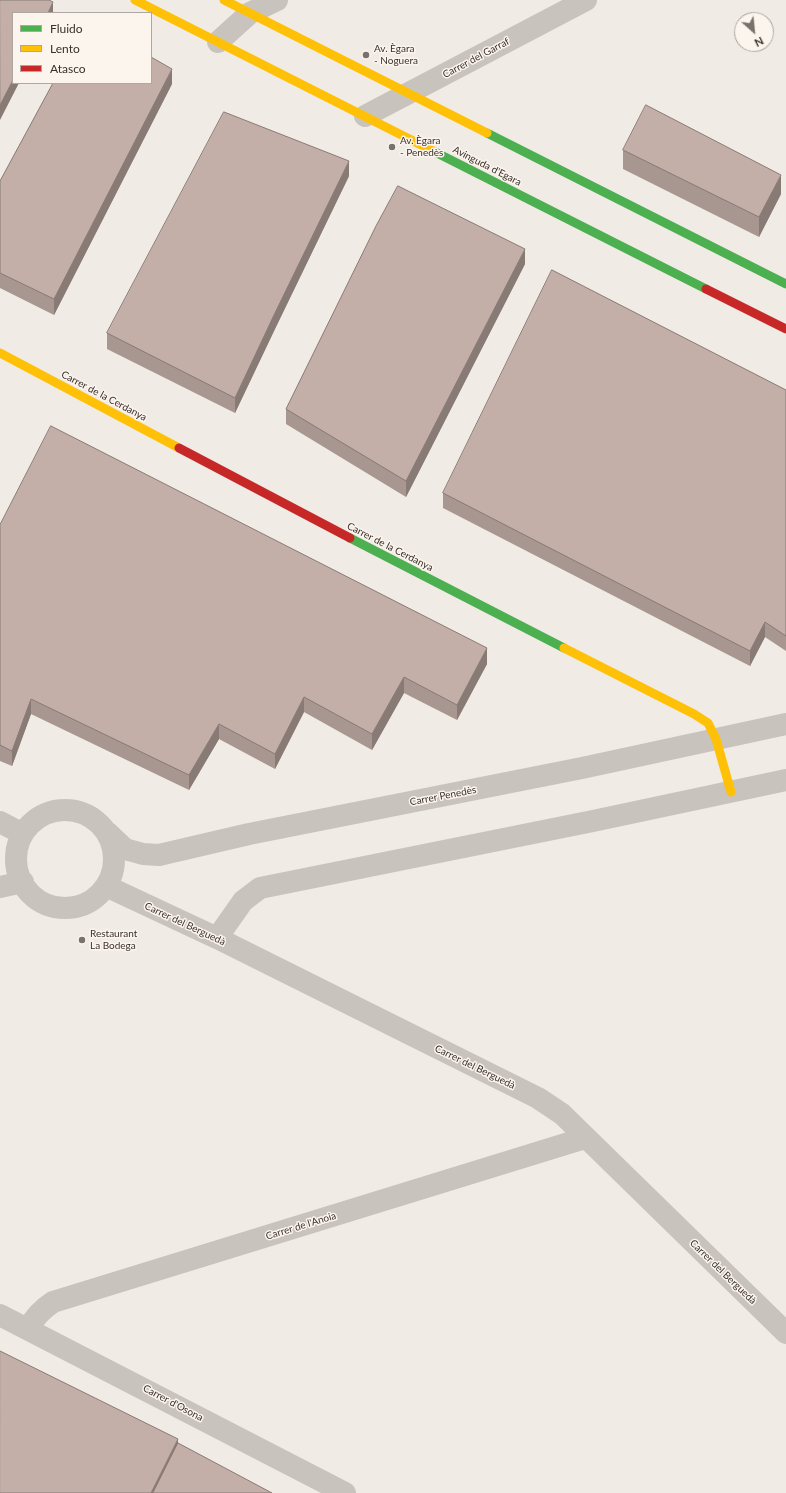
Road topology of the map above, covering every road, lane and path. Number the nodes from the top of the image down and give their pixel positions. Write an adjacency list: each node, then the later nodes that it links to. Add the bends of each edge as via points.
1 (135, 0): 6 (street, Avinguda d'Egara)
2 (224, 0): 5 (street)
3 (277, 0): 5 (street)
4 (586, 0): 7 (street, Carrer del Garraf)
5 (250, 13): 6 (street); 7 (street)
6 (218, 42): 8 (street, Avinguda d'Egara)
7 (409, 94): 8 (street, Carrer del Garraf); 9 (street)
8 (365, 116): 10 (street, Avinguda d'Egara)
9 (786, 284)
10 (786, 329)
11 (0, 353): 13 (street, Carrer de la Cerdanya, via 383,556 694,714 708,723)
12 (786, 724): 13 (street, Carrer Penedès)
13 (716, 739): 15 (street, Carrer de la Cerdanya); 17 (street, Carrer Penedès, via 574,770 250,834 159,855 125,849)
14 (786, 780): 15 (street)
15 (731, 792): 22 (street, via 260,888 243,901)
16 (0, 822): 18 (street)
17 (107, 832): 18 (street, via 88,815 67,810 48,812 33,822); 20 (street, via 113,848 114,865)
18 (23, 834): 19 (street, via 16,860 18,874)
19 (23, 882): 20 (street, via 29,892 39,900 49,905 67,908 84,904); 21 (street)
20 (106, 886): 22 (street, Carrer del Berguedà)
21 (0, 887)
22 (217, 938): 23 (street, Carrer del Berguedà, via 538,1098 562,1114)
23 (584, 1138): 25 (street, Carrer de l'Anoia, via 53,1302 36,1315); 26 (street, Carrer del Berguedà)
24 (0, 1315): 25 (street, Carrer d'Osona)
25 (28, 1329): 27 (street, Carrer d'Osona)
26 (786, 1333)
27 (345, 1493)

